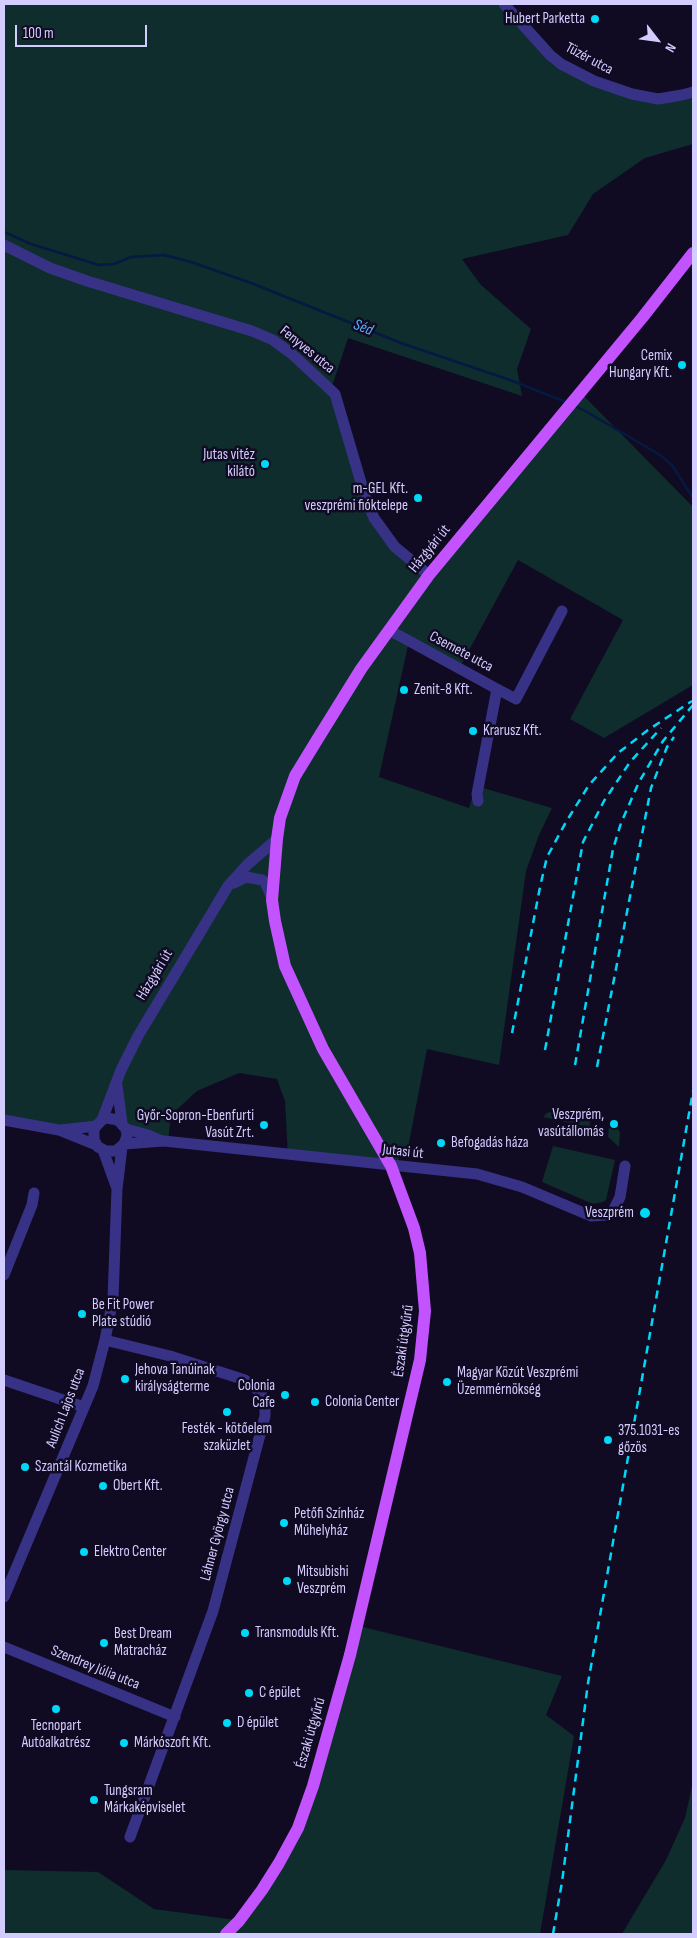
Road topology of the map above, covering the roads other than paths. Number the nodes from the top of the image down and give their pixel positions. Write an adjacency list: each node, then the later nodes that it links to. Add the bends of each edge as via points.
1 (504, 4): 2 (street, Tüzér utca, via 550,54 582,76 647,98)
2 (690, 94)
3 (4, 245): 5 (street, Fenyves utca, via 50,268 252,331 273,340 292,354 335,394 374,518 395,547)
4 (693, 253): 5 (main road, Házgyári út)
5 (429, 575): 7 (main road, Házgyári út)
6 (562, 611): 8 (street, via 516,699)
7 (389, 630): 8 (street, Csemete utca); 10 (main road, Házgyári út, via 295,776)
8 (497, 689): 9 (street, Csemete utca)
9 (478, 801)
10 (276, 839): 11 (street, Házgyári út); 12 (main road, Északi útgyűrű)
11 (228, 886): 12 (street, via 246,877 254,877 266,882); 13 (street, Házgyári út, via 138,1036)
12 (272, 900): 21 (main road, Északi útgyűrű, via 285,966 323,1049)
13 (117, 1084): 15 (street, Házgyári út); 16 (street, Házgyári út)
14 (4, 1120): 17 (street, Jutasi út)
15 (99, 1123): 16 (street, Jutasi út, via 114,1119); 17 (street, Jutasi út); 20 (street, via 93,1135)
16 (124, 1126): 18 (street, Jutasi út); 19 (street, via 127,1136)
17 (59, 1130): 20 (street, Jutasi út)
18 (164, 1141): 19 (street, Jutasi út); 21 (street, Jutasi út)
19 (123, 1146): 20 (street, Jutasi út, via 113,1152); 23 (street, Aulich Lajos utca)
20 (100, 1147): 23 (street, Aulich Lajos utca)
21 (391, 1166): 22 (street, Jutasi út, via 491,1177 591,1216 607,1215 613,1210 620,1197); 33 (main road, Északi útgyűrű, via 420,1253 426,1304 420,1360 350,1655 313,1786 298,1828 279,1863 262,1890)
22 (625, 1166)
23 (116, 1189): 26 (street, Aulich Lajos utca, via 113,1300)
24 (34, 1194): 25 (street)
25 (4, 1275)
26 (105, 1340): 28 (street, Aulich Lajos utca); 31 (street, Láhner György utca, via 245,1380 261,1393 265,1404 265,1416 213,1611)
27 (4, 1380): 28 (street)
28 (84, 1407): 29 (street, Aulich Lajos utca)
29 (4, 1597)
30 (4, 1647): 31 (street, Szendrey Júlia utca)
31 (175, 1717): 32 (street, Láhner György utca)
32 (130, 1837)
33 (226, 1934)

